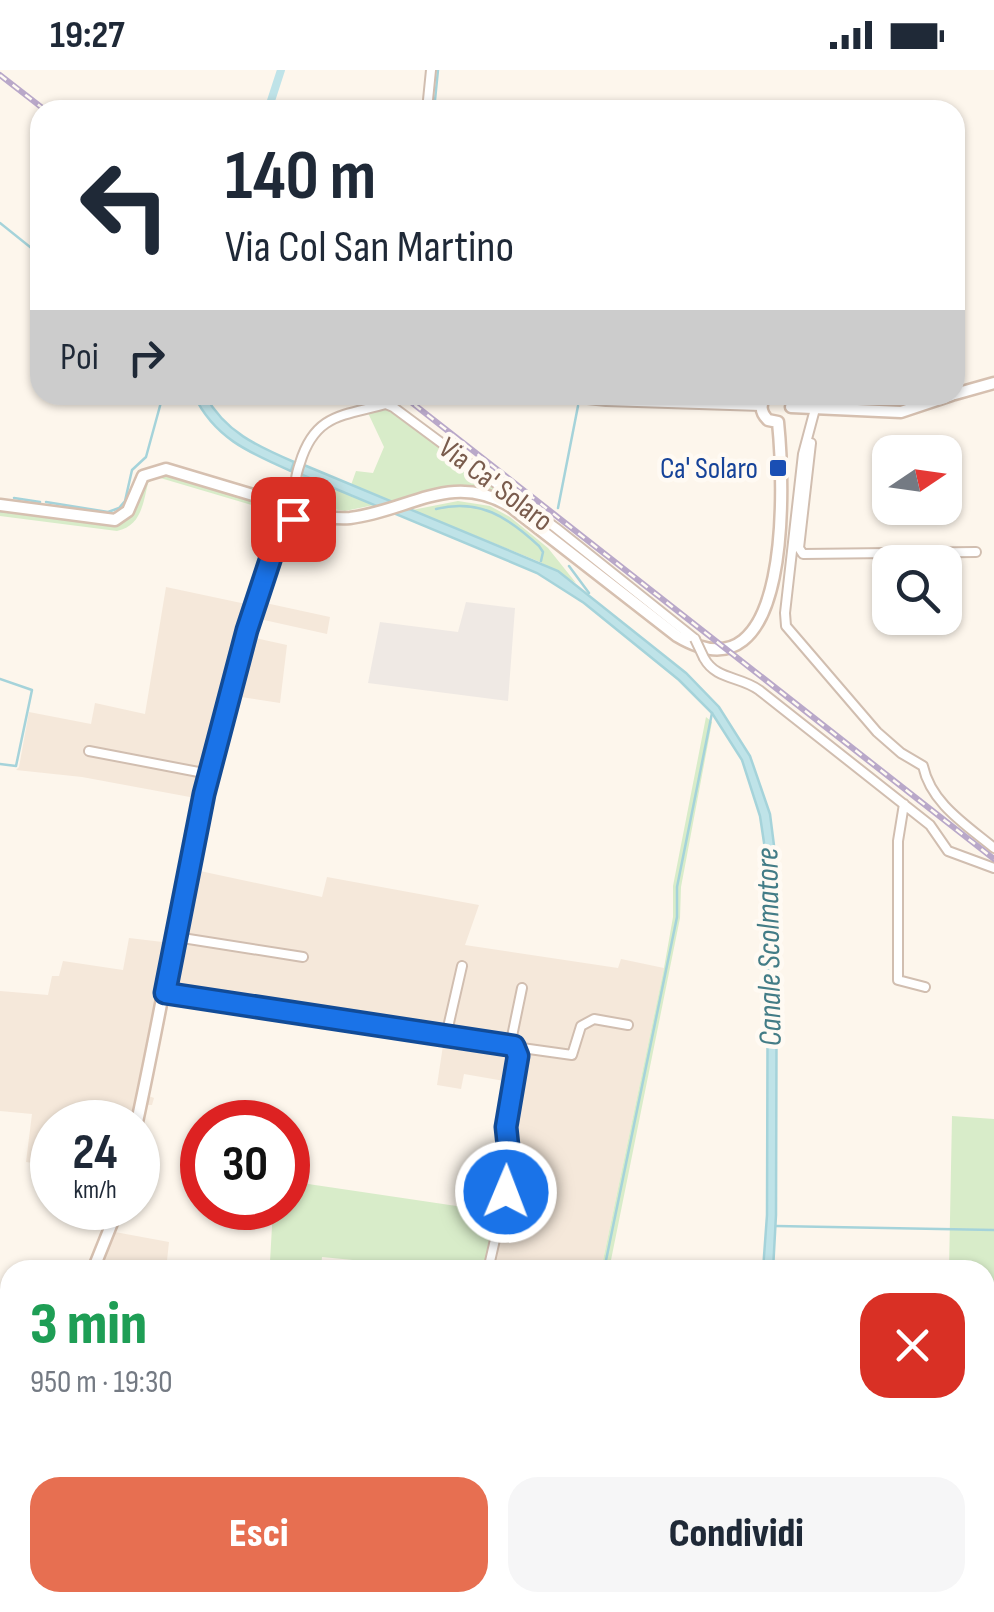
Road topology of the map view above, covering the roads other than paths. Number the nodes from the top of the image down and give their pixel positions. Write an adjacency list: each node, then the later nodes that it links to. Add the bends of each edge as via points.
1 (431, 70): 2 (street)
2 (428, 100)
3 (994, 383): 4 (street)
4 (965, 391)
5 (383, 405): 13 (street, Via Ca' Solaro, bridge, via 322,424 307,442)
6 (388, 405): 25 (street, Via Ca' Solaro, bridge, via 695,639 719,675 760,690)
7 (765, 405): 11 (street, via 768,420)
8 (921, 405): 10 (street, via 901,412)
9 (791, 407): 10 (street); 11 (street)
10 (815, 409): 12 (street)
11 (778, 422): 19 (street, Via Ca' Solaro, via 783,480 769,600 757,627 728,646 708,648 676,636 500,500 482,493 457,490 346,518)
12 (810, 433): 22 (street, via 802,554); 26 (street, via 786,626 877,732 923,766 948,810)
13 (296, 474): 14 (street, Via Ca' Solaro); 16 (street, Via Ca' Solaro)
14 (278, 492): 15 (street); 16 (street, via 291,490); 18 (street, Via Ca' Solaro)
15 (253, 495): 17 (street, via 160,469 142,476 128,511 115,520); 18 (street)
16 (300, 498): 19 (street); 20 (street, Via Ca' Solaro)
17 (0, 505)
18 (273, 511): 20 (street, Via Ca' Solaro); 21 (street, Via Ca' Solaro)
19 (322, 516): 20 (street, Via Ca' Solaro)
20 (292, 518): 21 (street, Via Ca' Solaro)
21 (276, 542): 24 (street, Via Ca' Solaro)
22 (976, 552)
23 (89, 752): 24 (street)
24 (209, 774): 28 (street, Via Ca' Solaro)
25 (904, 804): 27 (street, Via Ca' Solaro, via 948,851); 31 (street, via 898,980)
26 (994, 848)
27 (994, 868)
28 (176, 937): 29 (street); 33 (street, Via Ca' Solaro)
29 (303, 957)
30 (462, 966): 35 (street)
31 (924, 987)
32 (522, 988): 36 (street)
33 (165, 993): 35 (street); 37 (street, Via Ca' Solaro)
34 (628, 1025): 36 (street, via 594,1019 580,1026 572,1055)
35 (446, 1036): 36 (street)
36 (514, 1048): 40 (street, via 509,1179)
37 (143, 1100)
38 (109, 1230): 39 (street)
39 (97, 1260)
40 (490, 1260)

